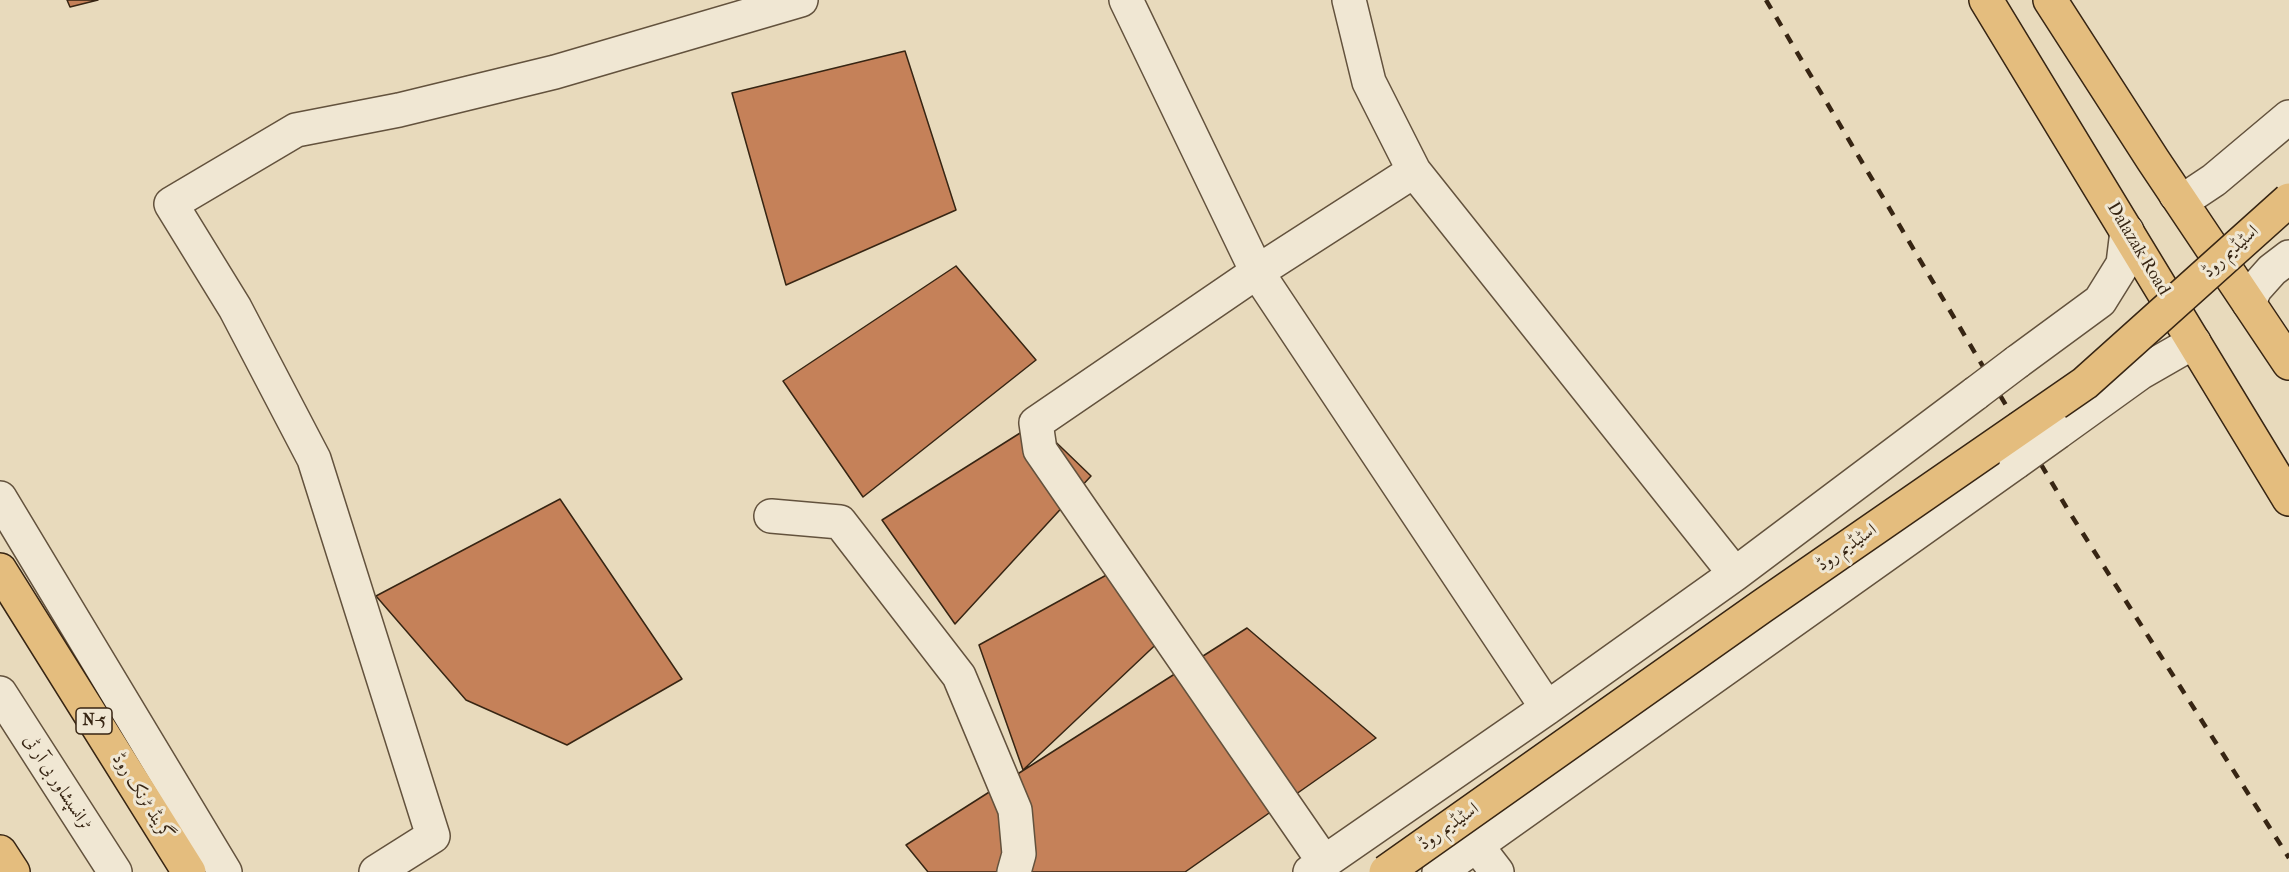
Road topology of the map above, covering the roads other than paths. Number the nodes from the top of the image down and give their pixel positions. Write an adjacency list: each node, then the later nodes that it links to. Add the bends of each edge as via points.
1 (801, 0): 30 (street, via 555,72 296,130 171,204 235,308 314,459 433,836)
2 (1126, 0): 12 (street)
3 (1349, 0): 7 (street, via 1369,82)
4 (1986, 0): 10 (main road, Dalazak Road)
5 (2049, 0): 8 (main road)
6 (2289, 117): 8 (street, via 2214,180 2190,196)
7 (1414, 171): 12 (street); 20 (street)
8 (2176, 195): 13 (main road)
9 (2289, 200): 32 (main road, اسٹیڈیم روڈ, bridge, via 2085,383)
10 (2127, 231): 14 (main road, Dalazak Road); 20 (street, bridge, via 2123,264 2100,301)
11 (2289, 257): 13 (street, via 2255,289)
12 (1257, 272): 22 (street); 25 (street, via 1036,423 1040,450)
13 (2249, 303): 15 (main road)
14 (2194, 342): 17 (main road, Dalazak Road); 23 (street, bridge, via 2140,373)
15 (2289, 363)
16 (0, 498): 29 (street)
17 (2289, 499)
18 (771, 516): 31 (street, via 840,522 959,676 1015,810 1018,854)
19 (0, 570): 28 (main road, گرینڈ ٹرنک روڈ / N-5)
20 (1735, 574): 22 (street)
21 (0, 693): 27 (street, ٹرانسپشاور بی آر ٹی)
22 (1547, 708): 25 (street)
23 (1478, 846): 33 (street); 34 (street)
24 (0, 852): 26 (main road)
25 (1317, 867)
26 (13, 872)
27 (115, 872)
28 (189, 872)
29 (225, 872)
30 (376, 872)
31 (1014, 872)
32 (1386, 872)
33 (1439, 872)
34 (1497, 872)

